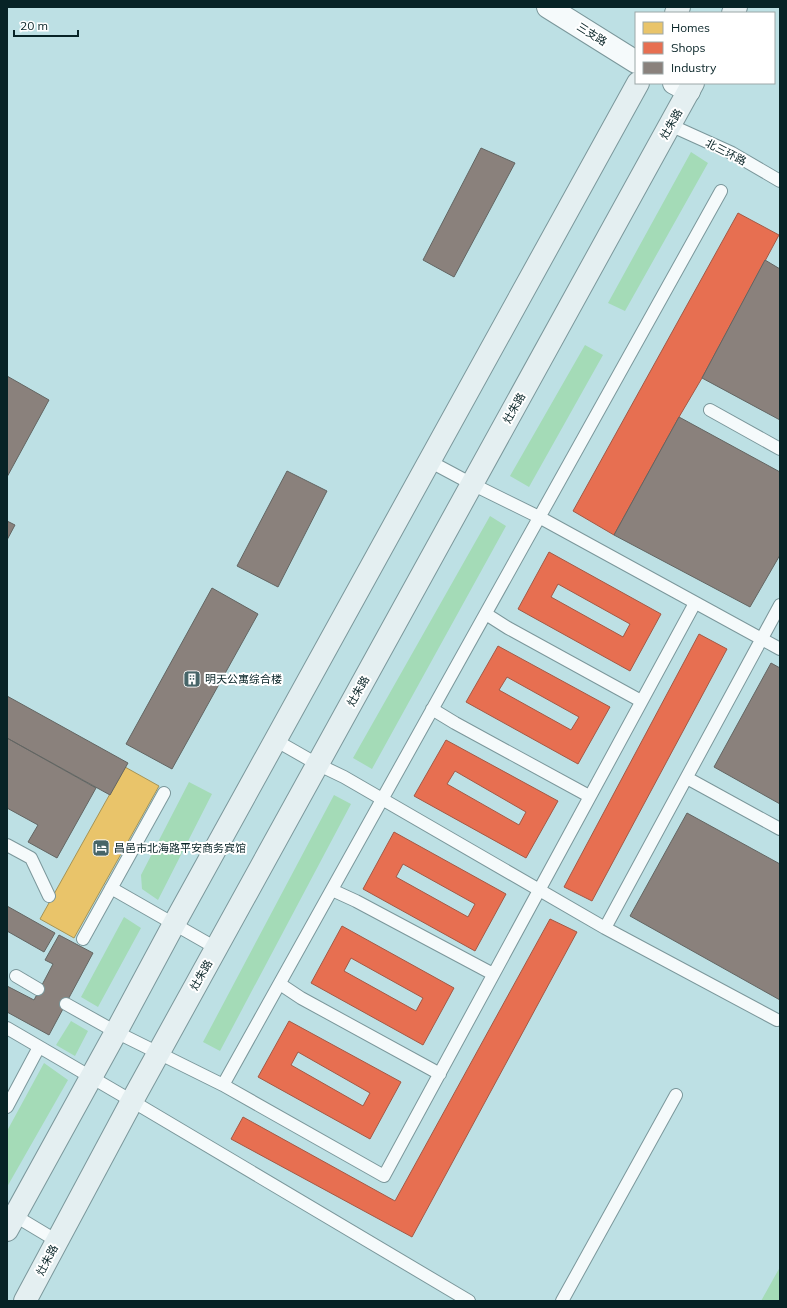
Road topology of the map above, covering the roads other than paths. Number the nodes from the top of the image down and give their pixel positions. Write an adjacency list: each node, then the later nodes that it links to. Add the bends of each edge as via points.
1 (548, 7): 2 (street, 三支路)
2 (635, 61)
3 (637, 84): 10 (main road)
4 (686, 86): 5 (main road, 灶朱路)
5 (670, 125): 6 (lane, 北三环路, via 732,153); 11 (main road, 灶朱路)
6 (780, 181)
7 (721, 191): 12 (lane)
8 (710, 410): 9 (lane)
9 (780, 448)
10 (429, 461): 11 (lane); 20 (main road)
11 (472, 484): 12 (lane); 21 (main road, 灶朱路)
12 (539, 517): 13 (lane); 15 (lane)
13 (695, 603): 16 (lane); 18 (lane)
14 (780, 605): 16 (lane)
15 (486, 614): 18 (lane); 19 (lane)
16 (762, 639): 17 (lane); 22 (lane)
17 (780, 649)
18 (641, 701): 24 (lane)
19 (432, 709): 24 (lane); 25 (lane)
20 (275, 740): 21 (lane); 31 (main road)
21 (317, 764): 25 (lane); 34 (main road, 灶朱路)
22 (687, 778): 26 (lane); 32 (lane)
23 (164, 794): 28 (lane)
24 (590, 796): 35 (lane)
25 (382, 799): 29 (lane); 32 (lane)
26 (780, 829)
27 (7, 844): 30 (lane, via 30,858)
28 (111, 888): 31 (lane); 33 (lane)
29 (332, 890): 35 (lane); 37 (lane)
30 (49, 896)
31 (174, 924): 34 (lane); 42 (main road)
32 (605, 928): 40 (lane)
33 (83, 939)
34 (216, 948): 44 (main road, 灶朱路)
35 (493, 974): 45 (lane)
36 (16, 976): 38 (lane)
37 (280, 984): 45 (lane); 47 (lane)
38 (38, 989)
39 (66, 1004): 42 (lane)
40 (777, 1020)
41 (7, 1028): 43 (lane)
42 (116, 1032): 44 (lane); 46 (main road)
43 (39, 1047): 46 (lane); 50 (lane)
44 (158, 1053): 47 (lane); 49 (main road, 灶朱路)
45 (440, 1074): 47 (lane, via 384,1176)
46 (92, 1077): 49 (lane); 51 (main road)
47 (224, 1085)
48 (676, 1095): 55 (lane)
49 (132, 1101): 52 (main road, 灶朱路); 54 (lane)
50 (7, 1107)
51 (10, 1219): 52 (lane)
52 (57, 1241): 53 (main road, 灶朱路)
53 (24, 1301)
54 (469, 1301)
55 (562, 1301)

